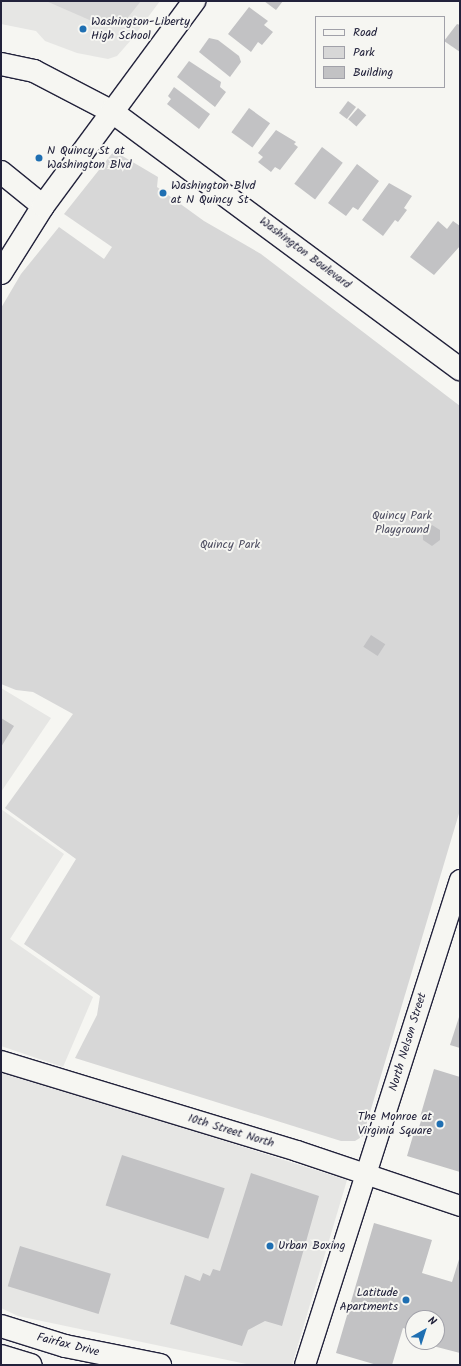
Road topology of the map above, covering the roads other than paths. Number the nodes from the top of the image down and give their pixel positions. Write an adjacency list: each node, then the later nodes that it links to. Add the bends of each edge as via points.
1 (194, 1): 3 (main road)
2 (1, 64): 3 (main road, Washington Boulevard, via 34,71)
3 (111, 112): 5 (main road); 7 (main road, Washington Boulevard)
4 (1, 172): 5 (main road)
5 (42, 206): 6 (main road)
6 (1, 273)
7 (460, 369)
8 (460, 880): 10 (street, North Nelson Street)
9 (1, 1061): 10 (street, 10th Street North)
10 (366, 1175): 11 (street, 10th Street North); 17 (street, North Nelson Street)
11 (460, 1206)
12 (1, 1326): 14 (main road, Fairfax Drive)
13 (1, 1356): 15 (main road)
14 (85, 1358): 16 (main road, Fairfax Drive)
15 (31, 1365)
16 (160, 1365)
17 (305, 1365)

